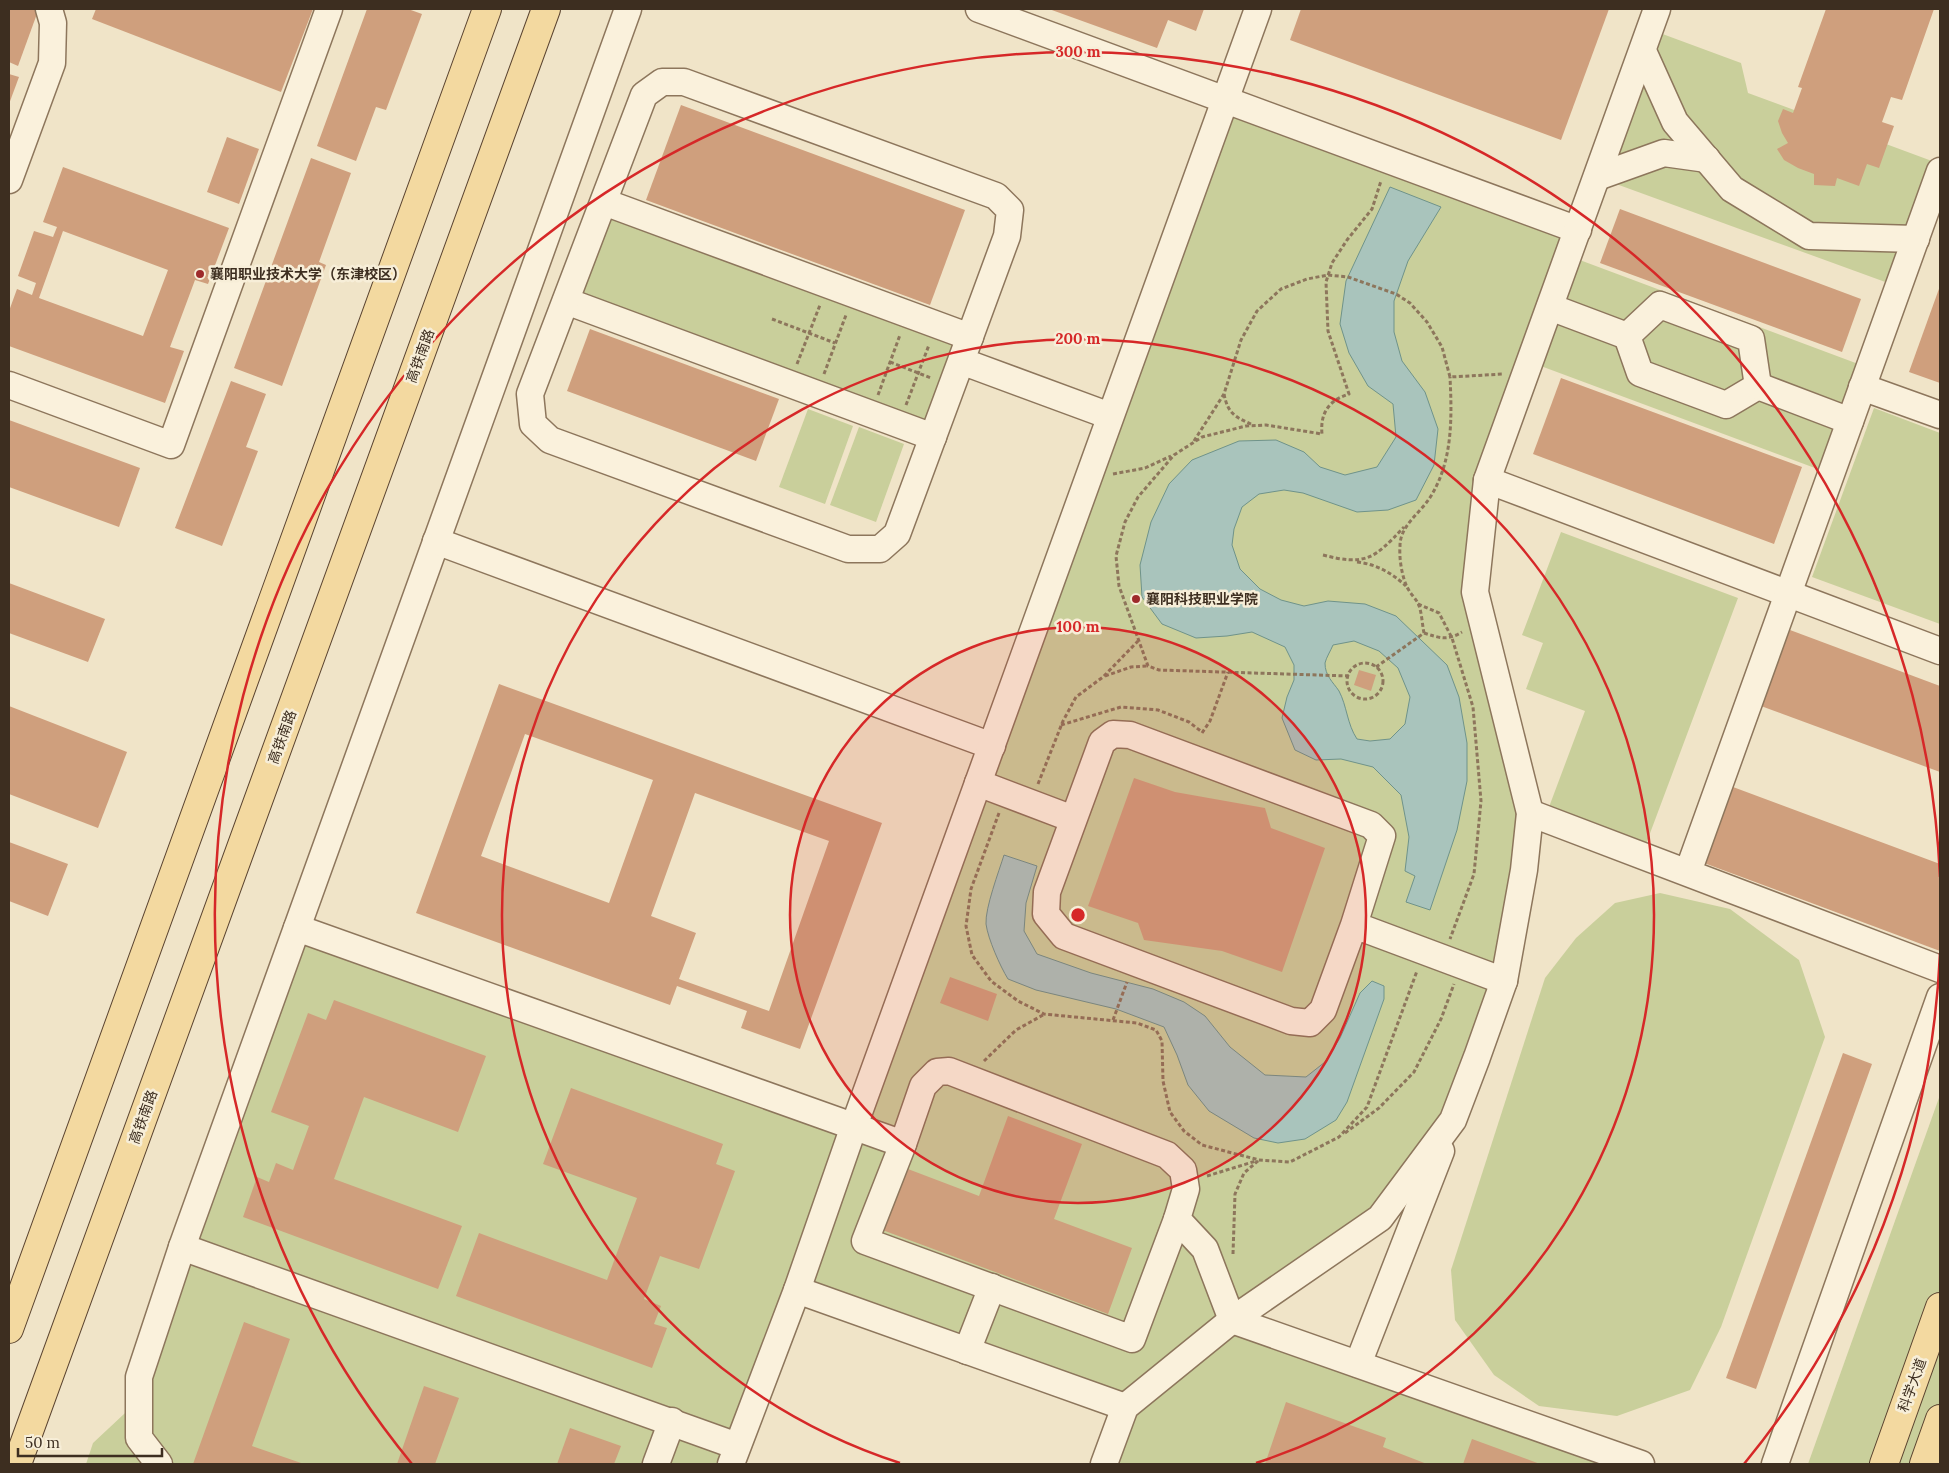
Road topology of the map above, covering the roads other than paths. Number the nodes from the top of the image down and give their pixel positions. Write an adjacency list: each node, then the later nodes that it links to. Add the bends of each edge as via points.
1 (49, 9): 14 (street, via 53,23 52,63)
2 (329, 9): 23 (street, via 171,446)
3 (487, 9): 53 (main road)
4 (546, 9): 60 (main road, 高铁南路)
5 (628, 9): 31 (street)
6 (979, 9): 10 (street)
7 (1258, 9): 10 (street)
8 (1657, 9): 9 (street)
9 (1643, 52): 11 (street, via 1675,122); 13 (street)
10 (1225, 98): 16 (street); 27 (street)
11 (1707, 159): 13 (street, via 1664,153); 17 (street, via 1732,189 1809,236)
12 (1940, 171): 17 (street)
13 (1597, 178): 16 (street)
14 (9, 180)
15 (604, 202): 18 (street); 21 (street); 21 (street, via 644,95 662,82 684,82 996,196 1010,210 1007,236)
16 (1578, 230): 19 (street)
17 (1916, 240): 25 (street)
18 (566, 300): 29 (street); 29 (street, via 530,394 533,424 550,440 848,549 880,549 897,534)
19 (1550, 307): 20 (street); 30 (street)
20 (1627, 336): 24 (street, via 1640,374 1726,405); 24 (street, via 1660,305 1751,339)
21 (970, 338): 22 (street)
22 (961, 362): 27 (street); 29 (street)
23 (9, 385)
24 (1758, 386): 28 (street)
25 (1862, 387): 26 (street); 28 (street)
26 (1940, 415)
27 (1110, 416): 34 (street)
28 (1850, 422): 32 (street)
29 (933, 437)
30 (1487, 480): 32 (street); 36 (street, via 1475,592)
31 (436, 541): 34 (street); 40 (street)
32 (1788, 594): 33 (street); 38 (street)
33 (1940, 651)
34 (992, 746): 35 (street)
35 (978, 783): 37 (street); 45 (street)
36 (1530, 813): 38 (street); 42 (street, via 1524,870)
37 (1074, 819): 39 (street, via 1102,742 1113,734 1130,734 1371,824 1382,836); 39 (street, via 1047,892 1046,914 1064,936 1090,946 1291,1021 1310,1023 1323,1010)
38 (1688, 872): 41 (street)
39 (1354, 926): 42 (street)
40 (297, 928): 45 (street); 48 (street)
41 (1940, 969)
42 (1504, 980): 44 (street)
43 (1940, 996): 65 (street)
44 (1453, 1120): 52 (street, via 1380,1218); 55 (street)
45 (854, 1126): 46 (street); 50 (street)
46 (903, 1144): 47 (street, via 923,1086 937,1072 949,1071 1167,1155 1183,1170 1186,1190); 49 (street, via 865,1240)
47 (1177, 1219): 49 (street, via 1132,1339); 52 (street, via 1205,1248)
48 (182, 1247): 58 (street); 61 (street, via 138,1377 139,1438)
49 (992, 1288): 54 (street)
50 (797, 1290): 54 (street); 59 (street)
51 (1940, 1307): 66 (main road, 科学大道)
52 (1232, 1320): 55 (street); 56 (street)
53 (9, 1329)
54 (967, 1351): 56 (street)
55 (1358, 1364): 64 (street)
56 (1125, 1407): 63 (street)
57 (1940, 1419): 67 (main road)
58 (672, 1421): 59 (street); 62 (street)
59 (734, 1455)
60 (17, 1464)
61 (159, 1464)
62 (656, 1464)
63 (1104, 1464)
64 (1641, 1464)
65 (1775, 1464)
66 (1884, 1464)
67 (1924, 1464)

